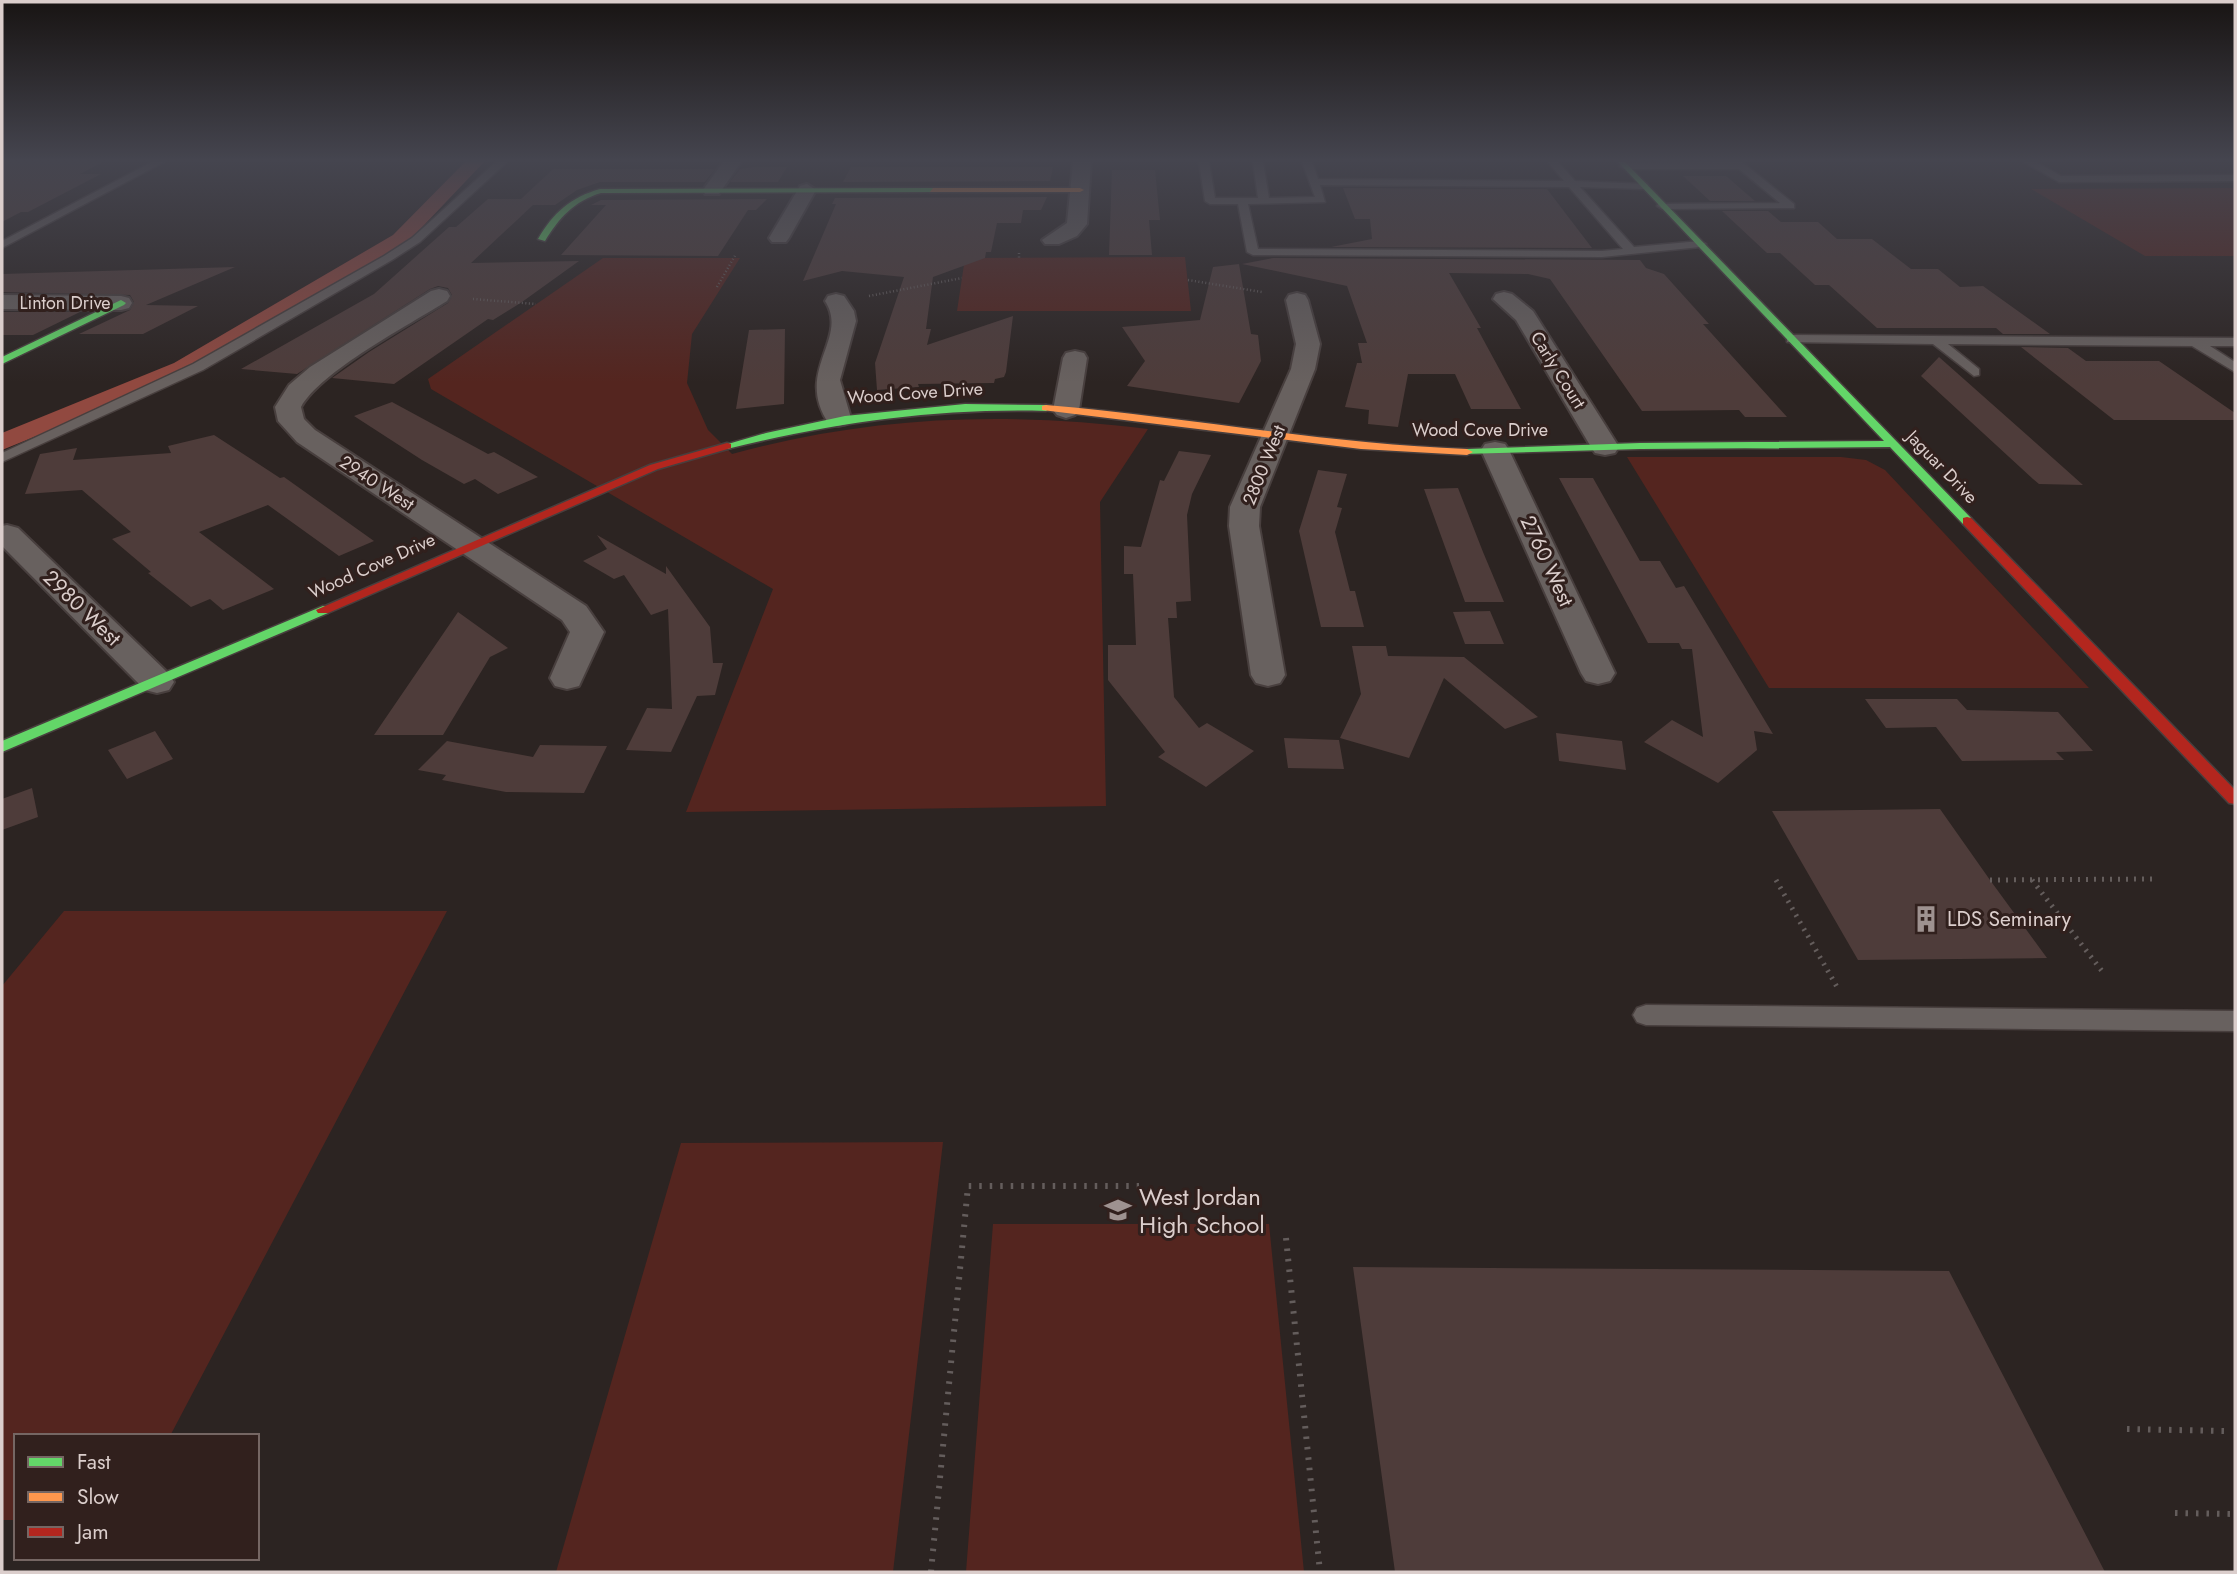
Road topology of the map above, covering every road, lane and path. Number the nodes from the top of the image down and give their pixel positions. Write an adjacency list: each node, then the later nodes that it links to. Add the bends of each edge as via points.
1 (20, 235): 11 (lane)
2 (421, 235): 41 (lane, via 198,367)
3 (544, 235): 8 (street)
4 (1062, 235): 9 (street)
5 (1250, 235): 12 (lane, via 1253,251)
6 (1617, 235): 12 (lane)
7 (1691, 235): 10 (street, Jaguar Drive)
8 (542, 239)
9 (1052, 240)
10 (1700, 244): 12 (lane); 27 (street, Jaguar Drive)
11 (2, 245)
12 (1631, 251)
13 (736, 254): 16 (path)
14 (962, 278): 19 (path)
15 (1188, 280): 17 (path)
16 (717, 287)
17 (1262, 292)
18 (439, 296): 43 (street, 2940 West, via 319,372 298,390 288,407 291,421 306,436)
19 (869, 296)
20 (474, 299): 26 (path)
21 (1504, 299): 39 (street, Carly Court, via 1525,316)
22 (1297, 300): 37 (street, 2800 West, via 1308,344)
23 (836, 301): 36 (street, via 847,320 828,380)
24 (2, 303): 25 (street, Linton Drive)
25 (121, 303): 32 (street, Linton Drive)
26 (536, 304)
27 (1792, 339): 28 (lane); 38 (street, Jaguar Drive)
28 (1936, 340): 29 (lane); 34 (lane)
29 (2194, 341): 30 (lane); 33 (lane)
30 (2235, 342)
31 (1075, 358): 35 (street)
32 (2, 361)
33 (2235, 369)
34 (1974, 372)
35 (1066, 410): 36 (street, Wood Cove Drive, via 978,407); 37 (street, Wood Cove Drive)
36 (838, 418): 43 (street, Wood Cove Drive, via 654,467)
37 (1276, 436): 40 (street, Wood Cove Drive, via 1397,449); 45 (street, 2800 West, via 1245,507 1244,526)
38 (1892, 444): 39 (street, Wood Cove Drive); 49 (street, Jaguar Drive)
39 (1605, 447): 40 (street, Wood Cove Drive)
40 (1495, 450): 44 (street, 2760 West)
41 (2, 458)
42 (7, 534): 47 (street, 2980 West)
43 (470, 545): 46 (street, 2940 West, via 574,613 587,632); 47 (street, Wood Cove Drive)
44 (1598, 673)
45 (1268, 675)
46 (567, 678)
47 (157, 682): 48 (street, Wood Cove Drive)
48 (2, 747)
49 (2235, 799)
50 (2152, 879): 53 (path)
51 (1776, 880): 56 (path)
52 (1990, 880): 53 (path)
53 (2031, 880): 54 (path)
54 (2105, 975)
55 (1646, 1015): 56 (lane)
56 (1856, 1018): 57 (lane)
57 (2235, 1021)
58 (1139, 1186): 64 (path, via 968,1186)
59 (1286, 1238): 65 (path)
60 (2126, 1429): 61 (path)
61 (2224, 1431)
62 (2175, 1513): 63 (path)
63 (2235, 1514)
64 (931, 1572)
65 (1320, 1572)

